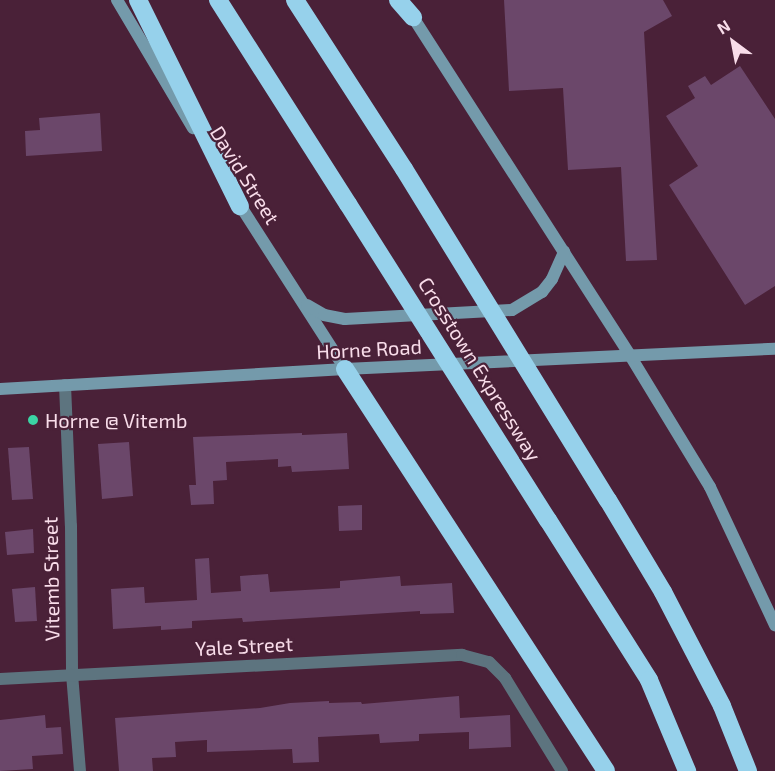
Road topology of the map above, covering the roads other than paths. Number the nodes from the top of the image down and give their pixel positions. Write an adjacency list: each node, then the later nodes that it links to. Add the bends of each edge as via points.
1 (117, 0): 7 (main road, David Street)
2 (138, 0): 7 (highway)
3 (218, 0): 21 (highway, Crosstown Expressway, bridge, via 648,680)
4 (295, 0): 22 (highway, Crosstown Expressway, bridge, via 404,169 663,592 722,706)
5 (400, 0): 6 (highway)
6 (413, 17): 8 (main road)
7 (240, 206): 9 (main road, David Street)
8 (564, 252): 9 (main road, via 542,292 512,310 345,319 324,315); 11 (main road)
9 (303, 302): 12 (main road, David Street)
10 (775, 349): 11 (main road, Horne Road)
11 (632, 357): 12 (main road, Horne Road); 15 (main road, via 710,488)
12 (345, 369): 13 (main road, Horne Road); 20 (highway)
13 (65, 386): 14 (main road, Horne Road); 16 (street, Vitemb Street)
14 (0, 389)
15 (775, 625)
16 (72, 674): 17 (street, Yale Street); 18 (street, Vitemb Street); 19 (street, Yale Street, via 462,655 489,662 505,678)
17 (0, 679)
18 (80, 771)
19 (562, 771)
20 (606, 771)
21 (687, 771)
22 (748, 771)

